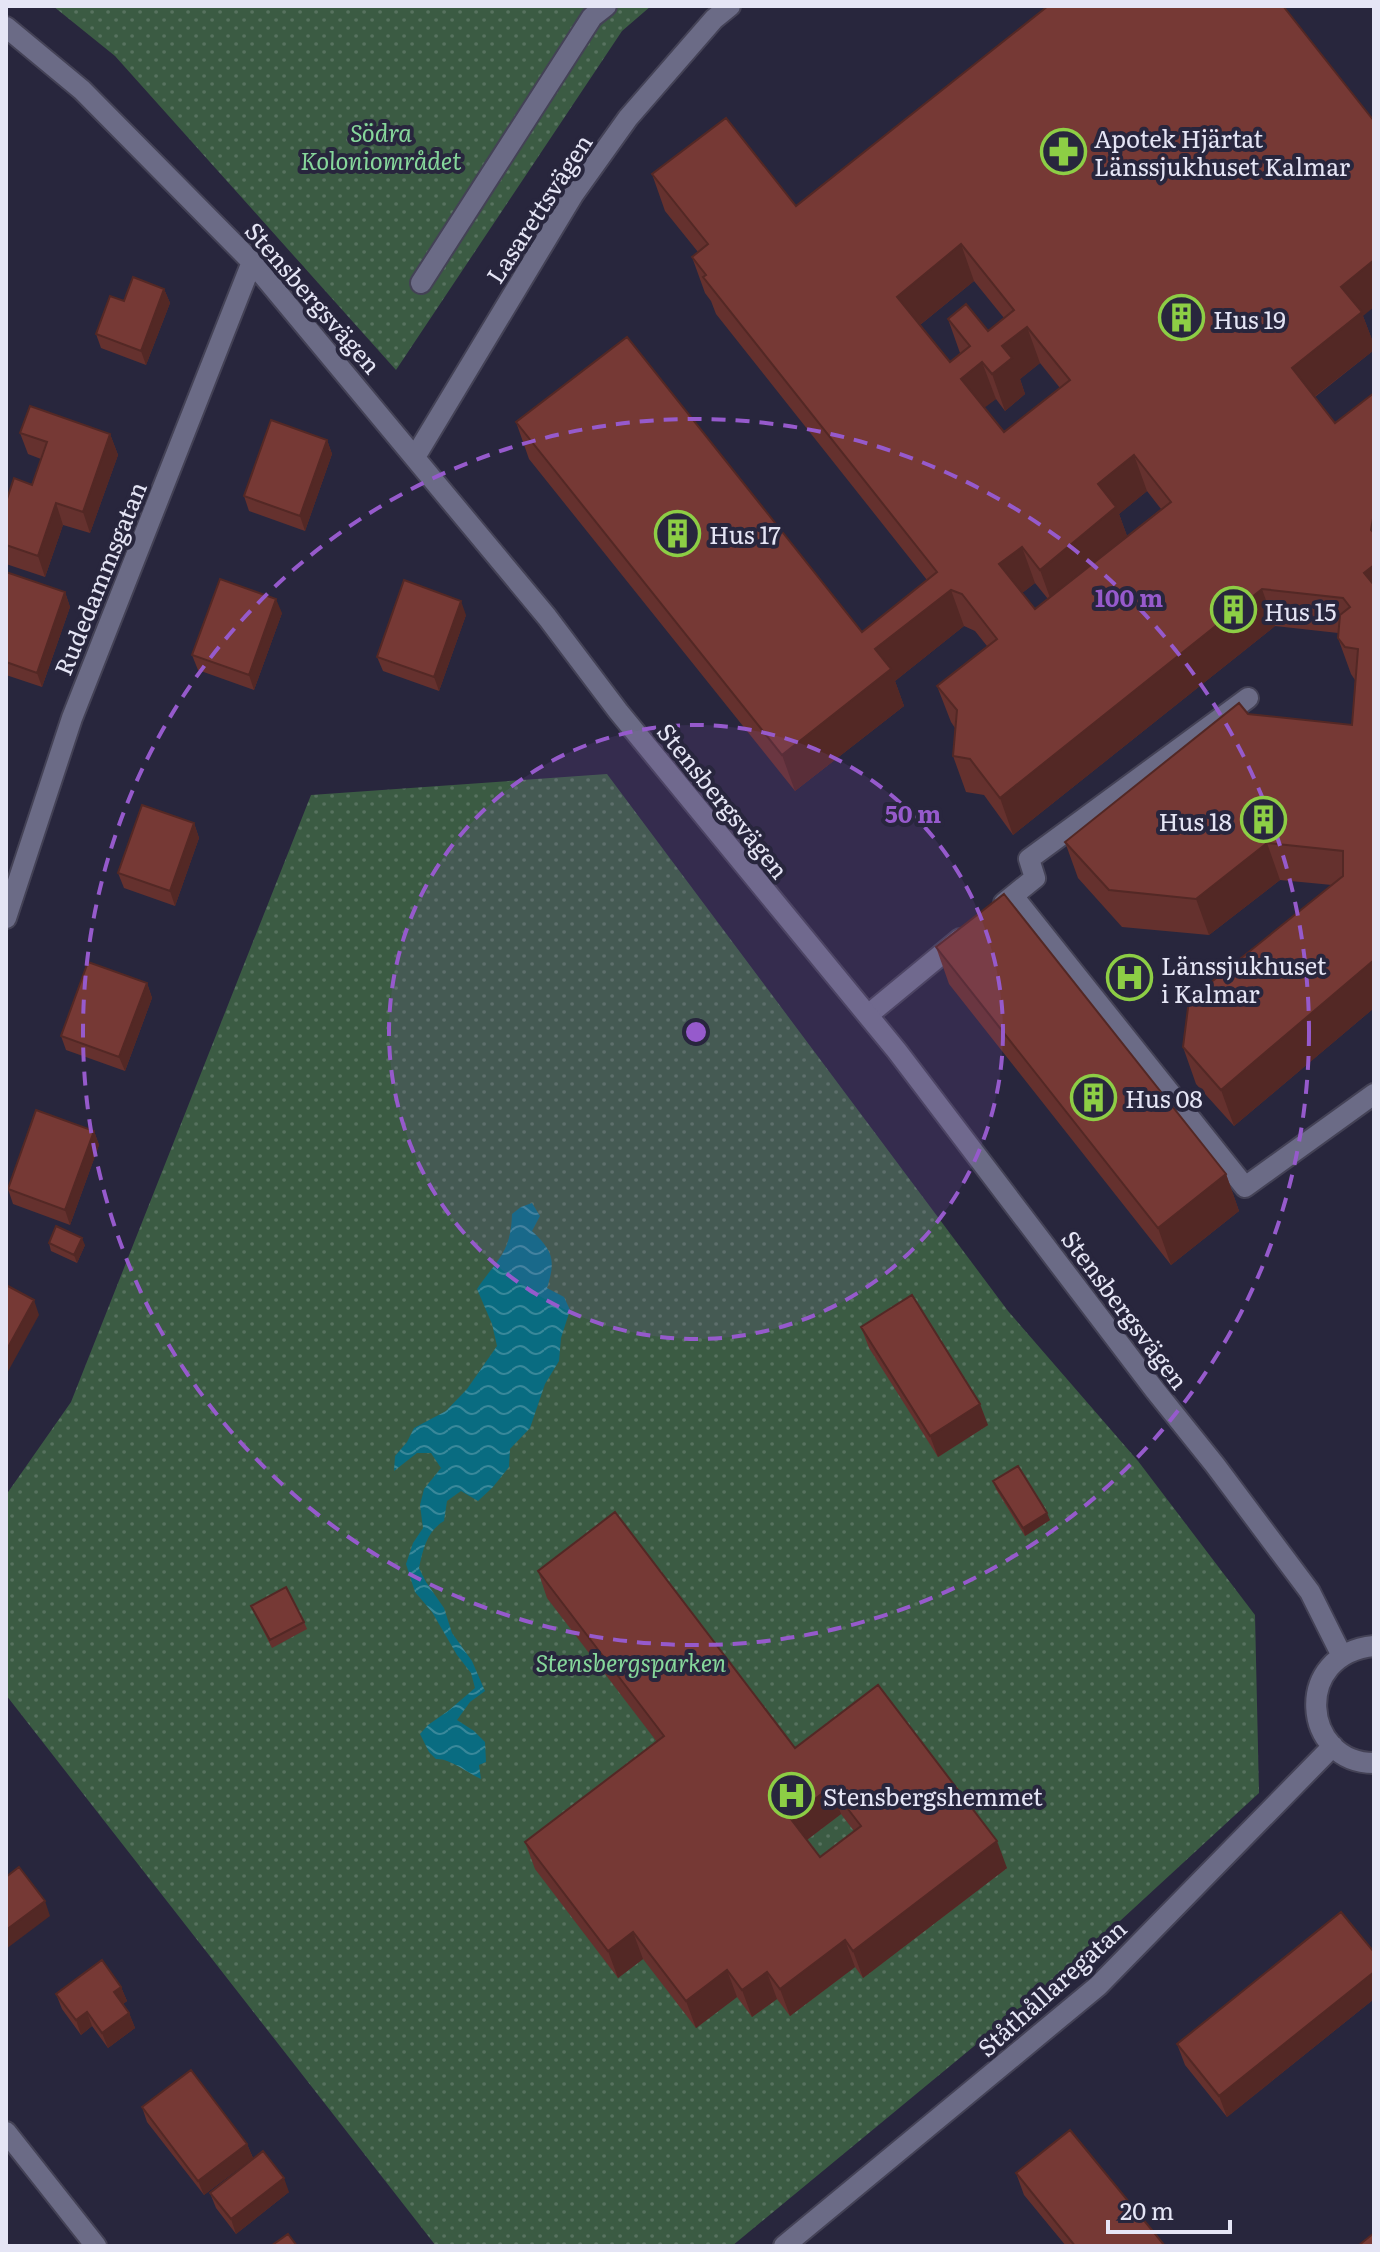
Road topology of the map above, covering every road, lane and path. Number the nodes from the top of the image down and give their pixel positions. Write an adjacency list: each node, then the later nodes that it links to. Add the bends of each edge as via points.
1 (606, 6): 5 (street, via 592,17)
2 (730, 6): 6 (street, Lasarettsvägen, via 628,118 573,195)
3 (6, 27): 4 (street, Stensbergsvägen, via 82,90)
4 (252, 262): 6 (street, Stensbergsvägen); 9 (street, Rudedammsgatan, via 72,718)
5 (421, 283)
6 (415, 457): 10 (street, Stensbergsvägen)
7 (1248, 698): 8 (street, via 1029,859 1035,878)
8 (1013, 896): 10 (street); 11 (street, via 1245,1187)
9 (6, 918)
10 (868, 1015): 13 (street, Stensbergsvägen, via 1310,1592)
11 (1374, 1094)
12 (1374, 1646): 13 (street)
13 (1342, 1656): 14 (street, via 1326,1671 1316,1697 1319,1724)
14 (1333, 1746): 15 (street, via 1356,1760); 18 (street, Ståthållaregatan, via 1098,1986)
15 (1374, 1763)
16 (6, 2132): 17 (street)
17 (96, 2246)
18 (784, 2246)

